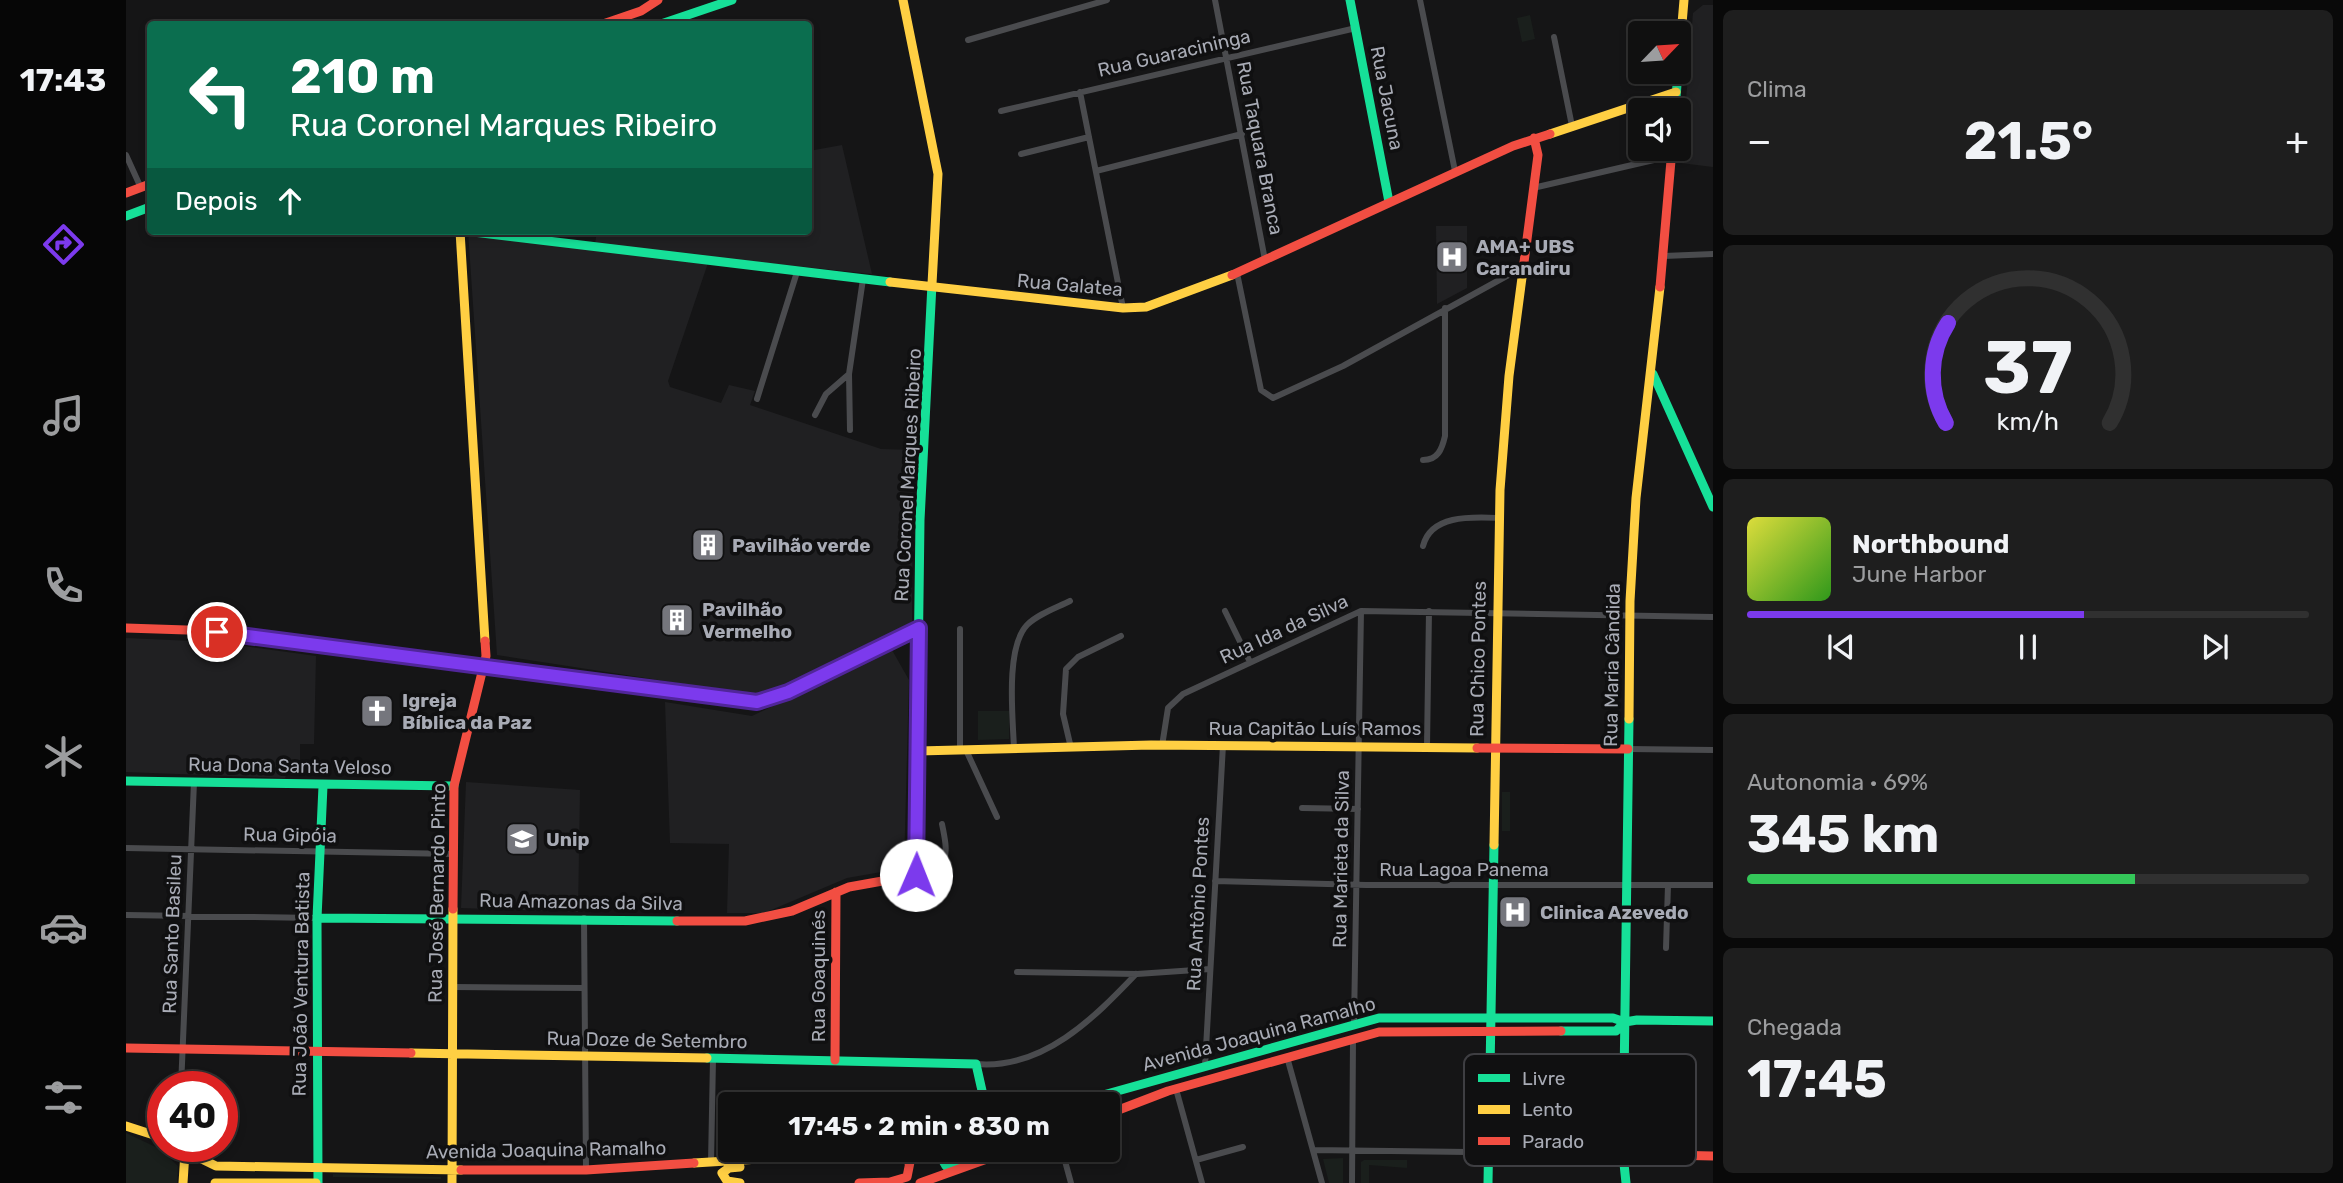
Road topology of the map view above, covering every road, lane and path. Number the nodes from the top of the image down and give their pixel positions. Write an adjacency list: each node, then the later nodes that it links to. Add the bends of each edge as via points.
1 (658, 0): 11 (street)
2 (732, 0): 12 (street)
3 (903, 0): 48 (street, Rua Coronel Marques Ribeiro, via 938,174)
4 (1107, 0): 16 (street)
5 (1215, 0): 17 (street, Rua Taquara Branca)
6 (1350, 0): 14 (street, Rua Jacuna)
7 (1420, 0): 32 (street)
8 (1684, 0): 10 (street)
9 (1693, 0): 10 (street)
10 (1685, 13): 13 (street)
11 (612, 21)
12 (670, 21)
13 (1684, 21)
14 (1356, 28): 17 (street, Rua Guaracininga); 36 (street, Rua Jacuna)
15 (1554, 37): 23 (street)
16 (968, 40)
17 (1227, 57): 19 (street, Rua Guaracininga); 24 (street, Rua Taquara Branca)
18 (1677, 84): 20 (street)
19 (1080, 92): 22 (street, Rua Guaracininga); 25 (street)
20 (1676, 92): 21 (street); 23 (street, Rua Galatea)
21 (1676, 98)
22 (1001, 111)
23 (1572, 126): 26 (street, Rua Galatea)
24 (1242, 134): 31 (street); 43 (street, Rua Taquara Branca)
25 (1089, 136): 27 (street); 31 (street)
26 (1534, 138): 32 (street, Rua Galatea); 34 (street, Rua Chico Pontes, via 1538,155)
27 (1021, 154)
28 (126, 155): 33 (street)
29 (1640, 161): 34 (street)
30 (1670, 161): 42 (street, Rua Maria Cândida)
31 (1096, 171): 49 (street)
32 (1455, 171): 36 (street, Rua Galatea)
33 (146, 186): 35 (street)
34 (1534, 188): 44 (street, Rua Chico Pontes)
35 (126, 193)
36 (1389, 202): 43 (street, Rua Galatea)
37 (147, 208): 38 (street)
38 (126, 216)
39 (462, 235): 74 (street, Rua José Bernardo Pinto)
40 (495, 235): 45 (street, Rua Galatea)
41 (1713, 254): 42 (street)
42 (1664, 256): 51 (street, Rua Maria Cândida)
43 (1265, 260): 46 (street, Rua Galatea)
44 (1523, 267): 50 (street); 60 (street, Rua Chico Pontes, via 1509,376)
45 (797, 272): 47 (street, Rua Galatea); 53 (street)
46 (1237, 273): 49 (street, Rua Galatea, via 1158,304); 50 (street, via 1261,390 1273,398 1343,366)
47 (863, 279): 48 (street, Rua Galatea); 52 (street)
48 (934, 287): 49 (street, Rua Galatea); 70 (street, Rua Coronel Marques Ribeiro, via 920,520)
49 (1123, 308)
50 (1445, 308): 58 (street, via 1445,436 1434,458)
51 (1652, 372): 54 (street, Rua Maria Cândida); 56 (street)
52 (849, 374): 55 (street, via 826,394); 57 (street)
53 (757, 399)
54 (1648, 408): 56 (street, via 1661,406); 67 (street, Rua Maria Cândida, via 1636,498)
55 (815, 415)
56 (1671, 416): 59 (street)
57 (850, 430)
58 (1423, 460)
59 (1713, 507)
60 (1499, 518): 61 (street, via 1452,519 1427,536); 66 (street, Rua Chico Pontes)
61 (1423, 547)
62 (1070, 601): 83 (street, via 1035,618 1015,645)
63 (1225, 611): 73 (street)
64 (1361, 611): 65 (street, Rua Ida da Silva); 73 (street, Rua Ida da Silva); 77 (street, Rua Marieta da Silva)
65 (1429, 611): 66 (street, Rua Ida da Silva); 78 (street)
66 (1497, 612): 67 (street, Rua Ida da Silva); 79 (street, Rua Chico Pontes)
67 (1630, 615): 68 (street, Rua Ida da Silva); 81 (street, Rua Maria Cândida)
68 (1713, 617)
69 (126, 628): 74 (street, Rua Coronel Marques Ribeiro, via 222,632)
70 (919, 628): 74 (street, Rua Coronel Marques Ribeiro, via 788,692 757,702); 85 (street)
71 (960, 629): 82 (street)
72 (1121, 636): 80 (street, via 1078,657 1066,669 1063,714)
73 (1250, 662): 76 (street, Rua Ida da Silva, via 1174,701 1165,716)
74 (485, 665): 89 (street, Rua José Bernardo Pinto)
75 (1223, 745): 76 (street, Rua Capitão Luís Ramos); 77 (street, Rua Capitão Luís Ramos); 99 (street, Rua Antônio Pontes)
76 (1162, 746): 80 (street, Rua Capitão Luís Ramos)
77 (1359, 746): 78 (street, Rua Capitão Luís Ramos); 91 (street, Rua Marieta da Silva)
78 (1427, 746): 79 (street, Rua Capitão Luís Ramos)
79 (1493, 746): 81 (street, Rua Capitão Luís Ramos); 102 (street, Rua Chico Pontes)
80 (1071, 749): 83 (street, Rua Capitão Luís Ramos)
81 (1628, 749): 84 (street, Rua Capitão Luís Ramos); 100 (street, Rua Maria Cândida)
82 (963, 750): 83 (street, Rua Capitão Luís Ramos); 85 (street, Rua Capitão Luís Ramos); 92 (street)
83 (1014, 750)
84 (1713, 750)
85 (918, 751): 98 (street)
86 (126, 780): 87 (street, Rua Dona Santa Veloso)
87 (194, 782): 88 (street, Rua Dona Santa Veloso); 95 (street, Rua Santo Basileu)
88 (323, 786): 89 (street, Rua Dona Santa Veloso); 96 (street, Rua João Ventura Batista)
89 (454, 786): 97 (street, Rua José Bernardo Pinto)
90 (1302, 808): 91 (street)
91 (1358, 809): 101 (street, Rua Marieta da Silva)
92 (997, 817)
93 (942, 824): 98 (street, Rua Amazonas da Silva, via 945,859 932,873)
94 (126, 848): 95 (street, Rua Gipóia)
95 (191, 849): 96 (street, Rua Gipóia); 107 (street, Rua Santo Basileu)
96 (320, 852): 97 (street, Rua Gipóia); 108 (street, Rua João Ventura Batista)
97 (454, 854): 109 (street, Rua José Bernardo Pinto)
98 (916, 875): 105 (street, Rua Amazonas da Silva)
99 (1215, 881): 101 (street, Rua Lagoa Panema); 112 (street, Rua Antônio Pontes)
100 (1626, 884): 102 (street, Rua Lagoa Panema); 103 (street, Rua Lagoa Panema); 119 (street, Rua Maria Cândida)
101 (1356, 885): 102 (street, Rua Lagoa Panema); 120 (street, Rua Marieta da Silva)
102 (1492, 885): 117 (street, Rua Chico Pontes)
103 (1668, 885): 104 (street, Rua Lagoa Panema); 111 (street)
104 (1713, 885)
105 (836, 892): 110 (street, Rua Amazonas da Silva, via 792,911 745,921); 132 (street, Rua Goaquinés)
106 (126, 915): 107 (street, Rua Amazonas da Silva)
107 (188, 916): 108 (street, Rua Amazonas da Silva); 124 (street, Rua Santo Basileu)
108 (317, 918): 109 (street, Rua Amazonas da Silva); 125 (street, Rua João Ventura Batista)
109 (453, 918): 110 (street, Rua Amazonas da Silva); 115 (street, Rua José Bernardo Pinto)
110 (584, 918): 116 (street)
111 (1666, 948)
112 (1210, 970): 114 (street); 134 (street, Rua Antônio Pontes)
113 (1017, 972): 114 (street)
114 (1137, 974): 133 (street, Rua Doze de Setembro, via 1092,1020 1068,1037 1013,1061)
115 (453, 987): 116 (street); 126 (street, Rua José Bernardo Pinto)
116 (584, 988): 129 (street)
117 (1491, 1018): 119 (street, Avenida Joaquina Ramalho, via 1616,1018); 120 (street, Avenida Joaquina Ramalho, via 1379,1018); 121 (street, Rua Chico Pontes)
118 (1713, 1021): 119 (street, Avenida Joaquina Ramalho)
119 (1625, 1022): 121 (street, Avenida Joaquina Ramalho, via 1616,1031); 128 (street, Rua Maria Cândida)
120 (1354, 1023): 134 (street, Avenida Joaquina Ramalho)
121 (1491, 1032): 122 (street, Avenida Joaquina Ramalho, via 1379,1032); 127 (street, Rua Chico Pontes)
122 (1353, 1039): 130 (street, Avenida Joaquina Ramalho); 143 (street)
123 (126, 1048): 124 (street, Rua Doze de Setembro)
124 (183, 1049): 125 (street, Rua Doze de Setembro); 135 (street, Rua Santo Basileu)
125 (316, 1051): 126 (street, Rua Doze de Setembro); 157 (street, Rua João Ventura Batista)
126 (452, 1054): 129 (street, Rua Doze de Setembro); 158 (street, Rua José Bernardo Pinto)
127 (1490, 1054)
128 (1625, 1054)
129 (585, 1057): 131 (street, Rua Doze de Setembro); 159 (street)
130 (1287, 1057): 136 (street, Avenida Joaquina Ramalho); 144 (street)
131 (713, 1059): 132 (street, Rua Doze de Setembro); 155 (street)
132 (835, 1060): 133 (street, Rua Doze de Setembro)
133 (976, 1064): 137 (street)
134 (1205, 1066): 138 (street, Avenida Joaquina Ramalho)
135 (182, 1071)
136 (1176, 1088): 139 (street, Avenida Joaquina Ramalho); 146 (street)
137 (982, 1092)
138 (1113, 1092)
139 (1120, 1109)
140 (126, 1126): 141 (street)
141 (147, 1132)
142 (1243, 1147): 146 (street)
143 (1353, 1148): 144 (street); 145 (street); 172 (street)
144 (1313, 1150): 171 (street)
145 (1464, 1151)
146 (1196, 1160): 170 (street)
147 (184, 1162): 162 (street)
148 (208, 1162): 157 (street, Avenida Joaquina Ramalho, via 216,1166)
149 (742, 1162): 155 (street, Avenida Joaquina Ramalho)
150 (770, 1162): 166 (street, via 729,1168 722,1174 727,1181)
151 (910, 1162): 167 (street, via 907,1177)
152 (944, 1162): 156 (street, via 946,1166)
153 (978, 1162): 156 (street)
154 (1065, 1162): 169 (street)
155 (711, 1163): 159 (street, Avenida Joaquina Ramalho)
156 (969, 1165): 160 (street)
157 (318, 1168): 158 (street, Avenida Joaquina Ramalho); 164 (street, Rua João Ventura Batista)
158 (452, 1170): 159 (street, Avenida Joaquina Ramalho); 165 (street, Rua José Bernardo Pinto)
159 (586, 1170)
160 (938, 1180): 168 (street)
161 (242, 1182): 163 (street); 164 (street)
162 (183, 1183)
163 (215, 1183)
164 (317, 1183)
165 (452, 1183)
166 (740, 1183)
167 (859, 1183)
168 (920, 1183)
169 (1071, 1183)
170 (1202, 1183)
171 (1322, 1183)
172 (1352, 1183)

